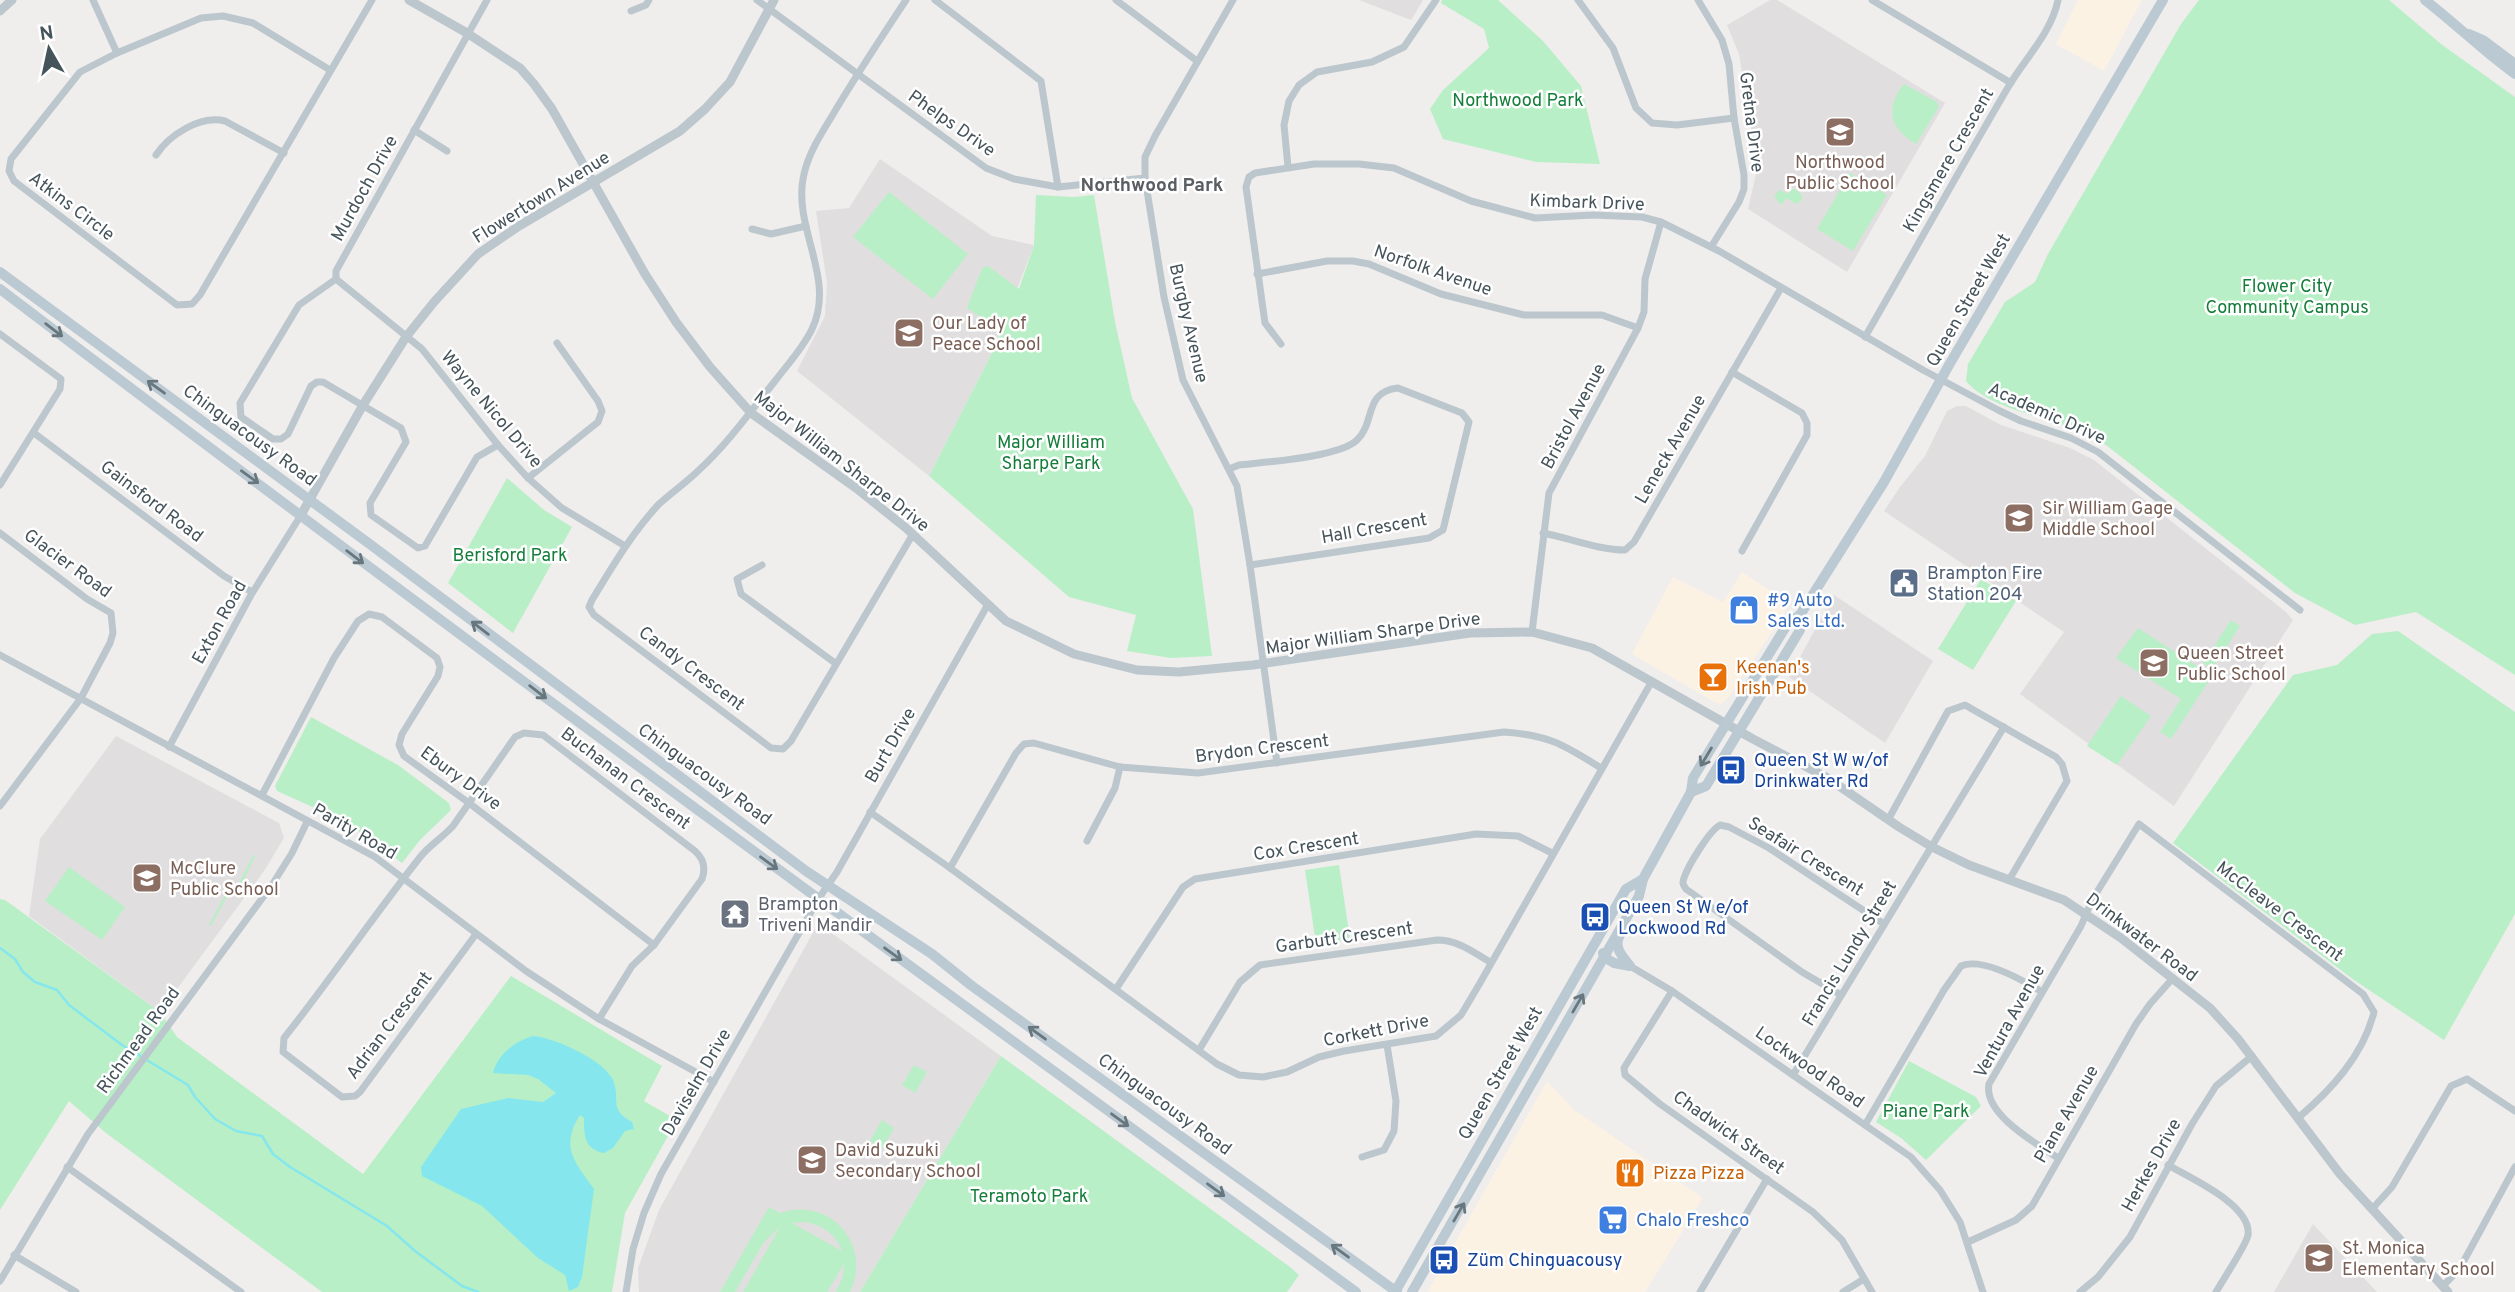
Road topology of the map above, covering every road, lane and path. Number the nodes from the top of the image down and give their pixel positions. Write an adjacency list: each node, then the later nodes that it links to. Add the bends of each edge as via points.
1 (12, 0): 20 (street)
2 (93, 0): 24 (street)
3 (372, 0): 27 (street, Atkins Circle)
4 (409, 0): 22 (street, Major William Sharpe Drive)
5 (487, 0): 22 (street, Murdoch Drive)
6 (649, 0): 21 (street)
7 (757, 0): 19 (street, Phelps Drive)
8 (906, 0): 28 (street, Candy Crescent)
9 (935, 0): 39 (street, via 1041,80)
10 (1116, 0): 25 (street)
11 (1233, 0): 25 (street, Burgby Avenue)
12 (1436, 0): 36 (street, via 1404,47 1371,62 1317,72 1299,85 1289,101 1284,125)
13 (1578, 0): 31 (street, via 1613,48 1636,108 1651,122 1677,125)
14 (1698, 0): 31 (street, Gretna Drive, via 1722,40)
15 (1872, 0): 30 (street)
16 (2058, 0): 30 (street, Kingsmere Crescent, via 2056,11)
17 (2162, 0): 56 (main road, Queen Street West)
18 (2425, 0): 23 (main road)
19 (771, 4): 28 (street, Phelps Drive); 38 (street, Flowertown Avenue, via 730,82 705,109 680,131)
20 (1, 7)
21 (631, 11)
22 (467, 33): 32 (street, Murdoch Drive); 38 (street, Major William Sharpe Drive, via 520,68 534,84)
23 (2466, 33): 26 (main road); 29 (main road)
24 (117, 53): 27 (street, Atkins Circle, via 201,18 223,16 253,23); 34 (street, Atkins Circle, via 80,72 11,159 9,171 14,181 177,305 192,304 200,295)
25 (1198, 61): 37 (street, Burgby Avenue, via 1149,149)
26 (2515, 64)
27 (330, 70): 34 (street, Atkins Circle)
28 (857, 74): 39 (street, Phelps Drive, via 986,168); 41 (street, Candy Crescent, via 809,156 803,180)
29 (2515, 74)
30 (2011, 82): 52 (street, Kingsmere Crescent)
31 (1734, 118): 43 (street, Gretna Drive, via 1744,189)
32 (414, 130): 33 (street); 46 (street, Murdoch Drive, via 336,271)
33 (447, 150)
34 (284, 153): 35 (street, via 215,119 199,122 164,143)
35 (156, 155)
36 (1288, 167): 40 (street, Kimbark Drive, via 1359,164 1394,169 1471,201 1535,218 1593,215); 45 (street, Kimbark Drive, via 1255,173 1246,187)
37 (1145, 178): 39 (street, Phelps Drive); 61 (street, Burgby Avenue, via 1183,380)
38 (593, 182): 51 (street, Flowertown Avenue, via 478,254); 58 (street, Major William Sharpe Drive, via 676,322)
39 (1058, 187)
40 (1661, 222): 43 (street, Kimbark Drive); 49 (street, Bristol Avenue, via 1645,279 1644,312)
41 (806, 226): 42 (street, via 771,234); 58 (street, Candy Crescent, via 820,283 819,312 804,345)
42 (752, 229)
43 (1711, 247): 47 (street, Kimbark Drive)
44 (0, 272): 64 (main road, Chinguacousy Road, one-way to 44)
45 (1257, 274): 49 (street, Norfolk Avenue, via 1353,261 1441,294 1524,316 1602,315); 54 (street, Kimbark Drive, via 1265,323)
46 (336, 279): 51 (street); 57 (street, via 299,305 240,403 241,417 273,439 281,439 317,382)
47 (1781, 288): 52 (street, Kimbark Drive); 55 (street, Leneck Avenue)
48 (0, 289): 65 (main road, Chinguacousy Road, one-way to 65)
49 (1638, 328): 67 (street, Bristol Avenue, via 1549,493)
50 (0, 334): 59 (street, via 61,379 60,389)
51 (406, 337): 57 (street, Flowertown Avenue); 60 (street, Wayne Nicol Drive, via 422,349)
52 (1865, 337): 56 (street, Kimbark Drive)
53 (558, 343): 62 (street, via 602,411 598,422)
54 (1281, 344)
55 (1732, 372): 67 (street, Leneck Avenue, via 1634,542 1625,550); 70 (street, via 1801,413 1807,423 1807,435)
56 (1942, 380): 75 (street, Academic Drive, via 2012,418 2098,452); 76 (main road, Queen Street West)
57 (363, 405): 60 (street, via 401,428 406,442 370,503 371,515 418,548 425,546 477,457); 64 (street, Flowertown Avenue)
58 (751, 413): 68 (street, Major William Sharpe Drive); 69 (street, Candy Crescent, via 700,469 659,504)
59 (34, 433): 63 (street); 73 (street, Gainsford Road, via 224,576)
60 (498, 444): 62 (street, Wayne Nicol Drive)
61 (1229, 469): 72 (street, Burgby Avenue, via 1237,486); 72 (street, Hall Crescent, via 1345,449 1359,439 1378,396 1388,389 1398,388 1462,413 1469,422 1443,530 1429,538)
62 (528, 478): 69 (street, Wayne Nicol Drive, via 562,509)
63 (0, 485)
64 (309, 500): 65 (street, Flowertown Avenue); 104 (main road, Chinguacousy Road, one-way to 64)
65 (301, 515): 73 (street, Exton Road); 106 (main road, Chinguacousy Road, one-way to 106)
66 (0, 533): 82 (street, Glacier Road, via 111,613 110,643)
67 (1543, 533): 77 (street, Bristol Avenue)
68 (913, 534): 74 (street, Major William Sharpe Drive); 79 (street, Candy Crescent)
69 (625, 546): 79 (street, Candy Crescent, via 592,600 589,607 594,615 771,748 783,749 790,741)
70 (1742, 551)
71 (762, 565): 79 (street, via 737,579 741,594)
72 (1251, 565): 80 (street, Burgby Avenue)
73 (252, 592): 86 (street, Exton Road)
74 (987, 606): 80 (street, Major William Sharpe Drive, via 1006,621 1074,654 1137,670 1179,672); 94 (street, Burt Drive)
75 (2300, 610)
76 (1800, 615): 83 (main road, Queen Street West, via 1788,623); 85 (main road, Queen Street West, via 1800,630)
77 (1531, 632): 80 (street, Major William Sharpe Drive, via 1470,633); 81 (street, Major William Sharpe Drive, via 1592,648)
78 (0, 655): 82 (street, Parity Road)
79 (835, 663)
80 (1264, 664): 87 (street, Burgby Avenue)
81 (1651, 681): 83 (street, Major William Sharpe Drive); 89 (street, Corkett Drive)
82 (81, 698): 86 (street, Parity Road); 93 (street)
83 (1727, 723): 85 (street, Drinkwater Road); 90 (main road, Queen Street West, one-way to 90, via 1693,778)
84 (2004, 727): 95 (street, via 1965,705 1948,711); 98 (street, Francis Lundy Street); 103 (street, via 2056,757 2067,781)
85 (1740, 731): 90 (main road, Queen Street West, via 1706,786); 95 (street, Drinkwater Road, via 1826,777)
86 (169, 747): 91 (street, Parity Road)
87 (1278, 763): 88 (street, Brydon Crescent, via 1198,773); 89 (street, Brydon Crescent, via 1504,732 1533,734 1563,744)
88 (1120, 767): 97 (street, via 1115,788); 100 (street, Brydon Crescent, via 1024,744)
89 (1601, 768): 99 (street, Corkett Drive)
90 (1691, 792): 102 (main road, Queen Street West)
91 (262, 795): 92 (street, Ebury Drive, via 358,621 376,614 437,658 440,667 402,734 401,751); 96 (street, Parity Road)
92 (469, 803): 101 (street, Buchanan Crescent); 111 (street, Ebury Drive); 111 (street, Buchanan Crescent, via 515,737 534,732 695,850 703,860 702,879)
93 (0, 806)
94 (870, 811): 100 (street, Corkett Drive); 104 (street, Burt Drive)
95 (1888, 820): 98 (street, Drinkwater Road)
96 (307, 822): 101 (street, Parity Road, via 374,857); 134 (street, Richmead Road, via 272,885)
97 (1087, 841)
98 (1933, 847): 103 (street, Drinkwater Road); 109 (street, Francis Lundy Street)
99 (1552, 853): 113 (street, Corkett Drive); 116 (street, Cox Crescent, via 1518,836 1476,834 1195,879 1183,887)
100 (950, 868): 116 (street, Corkett Drive)
101 (403, 879): 110 (street, Parity Road); 110 (street, Adrian Crescent, via 284,1038 284,1052 297,1064 342,1097 355,1096)
102 (1643, 879): 105 (main road, Queen Street West); 107 (main road, Queen Street West)
103 (2009, 880): 108 (street, Drinkwater Road, via 2056,896)
104 (827, 887): 106 (street, Burt Drive); 147 (main road, Chinguacousy Road, one-way to 104, via 932,954)
105 (1626, 889): 112 (main road, via 1629,896 1601,945); 126 (main road, Queen Street West)
106 (819, 898): 125 (street, Daviselm Drive); 146 (main road, Chinguacousy Road, one-way to 146)
107 (1629, 914): 112 (main road, Queen Street West); 114 (main road, via 1616,940)
108 (2086, 915): 115 (street, Drinkwater Road); 118 (street, Ventura Avenue); 129 (street, McCleave Crescent, via 2139,824 2363,994 2374,1012 2358,1051 2325,1095)
109 (1884, 924): 119 (street, Francis Lundy Street); 119 (street, Seafair Crescent, via 1729,827 1716,827 1685,875 1686,889)
110 (476, 934): 120 (street, Parity Road)
111 (654, 945): 120 (street, Buchanan Crescent, via 632,966)
112 (1604, 957): 114 (main road); 127 (main road, Queen Street West, one-way to 112)
113 (1490, 962): 121 (street, Corkett Drive, via 1450,1026 1436,1036); 122 (street, Garbutt Crescent, via 1459,944 1437,940 1260,965 1240,982)
114 (1630, 966): 117 (street, Lockwood Road)
115 (2174, 978): 123 (street, Drinkwater Road, via 2210,1008); 132 (street, Piane Avenue, via 2136,1024)
116 (1116, 989): 122 (street, Corkett Drive)
117 (1672, 991): 124 (street, Lockwood Road); 136 (street, Chadwick Street, via 1624,1068 1625,1075)
118 (2042, 992): 130 (street, via 2008,974 1976,964 1961,966); 132 (street, Ventura Avenue, via 1989,1084 1988,1095 2001,1115)
119 (1841, 995): 124 (street, Francis Lundy Street)
120 (599, 1019): 125 (street, Parity Road)
121 (1387, 1045): 122 (street, Corkett Drive, via 1319,1057 1263,1077 1239,1074); 131 (street, via 1396,1101 1394,1131 1384,1150)
122 (1199, 1049)
123 (2252, 1056): 129 (street, Drinkwater Road); 133 (street, Herkes Drive, via 2216,1086)
124 (1793, 1075): 130 (street, Lockwood Road)
125 (714, 1082): 145 (street, Daviselm Drive, via 643,1213)
126 (1511, 1090): 127 (main road); 147 (main road, Queen Street West)
127 (1524, 1097): 148 (main road, Queen Street West, one-way to 127)
128 (2515, 1111): 137 (street, via 2467,1079 2451,1086 2392,1187)
129 (2298, 1118): 137 (street, Drinkwater Road)
130 (1865, 1125): 138 (street, Lockwood Road, via 1911,1157 1940,1189)
131 (1362, 1157)
132 (2058, 1158): 138 (street, Piane Avenue, via 2032,1206 2016,1220)
133 (2168, 1165): 153 (street, Herkes Drive, via 2130,1237); 154 (street, via 2226,1199 2247,1225 2248,1236)
134 (67, 1167): 139 (street, Richmead Road); 144 (street)
135 (2515, 1167): 142 (street)
136 (1768, 1179): 140 (street, Chadwick Street, via 1842,1240); 149 (street)
137 (2372, 1209): 142 (street, Drinkwater Road)
138 (1968, 1242): 152 (street, Lockwood Road)
139 (14, 1255): 141 (street, Richmead Road); 143 (street)
140 (1864, 1279): 150 (street); 151 (street, Chadwick Street)
141 (0, 1281)
142 (2445, 1289)
143 (76, 1292)
144 (241, 1292)
145 (626, 1292)
146 (1356, 1292)
147 (1396, 1292)
148 (1412, 1292)
149 (1700, 1292)
150 (1843, 1292)
151 (1872, 1292)
152 (1983, 1292)
153 (2080, 1292)
154 (2216, 1292)

